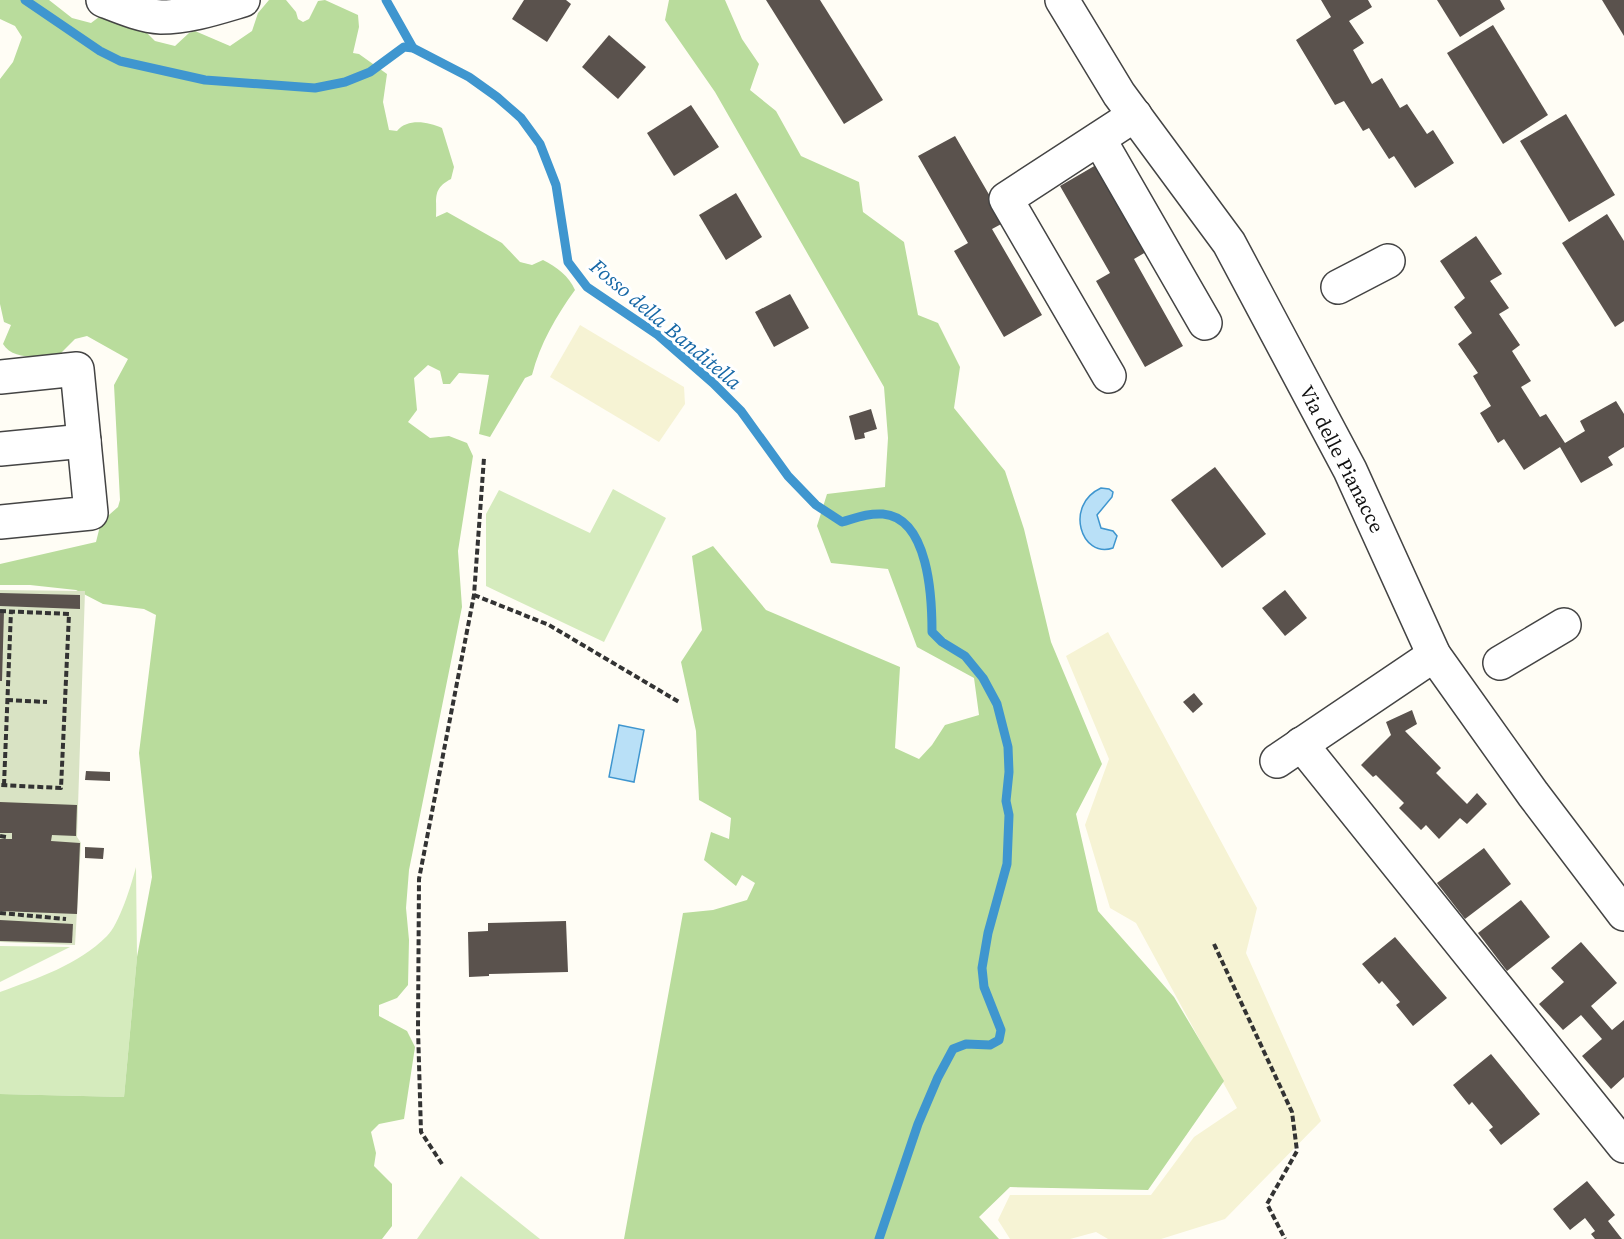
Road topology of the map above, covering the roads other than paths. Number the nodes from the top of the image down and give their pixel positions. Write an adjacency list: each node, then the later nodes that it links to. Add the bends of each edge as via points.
1 (103, 0): 2 (street, via 160,17 201,13)
2 (243, 0)
3 (1062, 0): 4 (street, Via delle Pianacce)
4 (1135, 115): 5 (street); 15 (street, Via delle Pianacce, via 1229,243 1350,470)
5 (1099, 139): 8 (street); 9 (street, via 1006,199)
6 (1388, 261): 7 (street)
7 (1338, 287)
8 (1205, 323)
9 (1109, 376)
10 (0, 377): 11 (street, via 77,369)
11 (84, 441): 12 (street); 13 (street, via 91,513)
12 (0, 449)
13 (0, 522)
14 (1564, 625): 16 (street)
15 (1434, 655): 17 (street, Via delle Pianacce); 18 (street, via 1289,753)
16 (1500, 663)
17 (1624, 914)
18 (1624, 1146)

